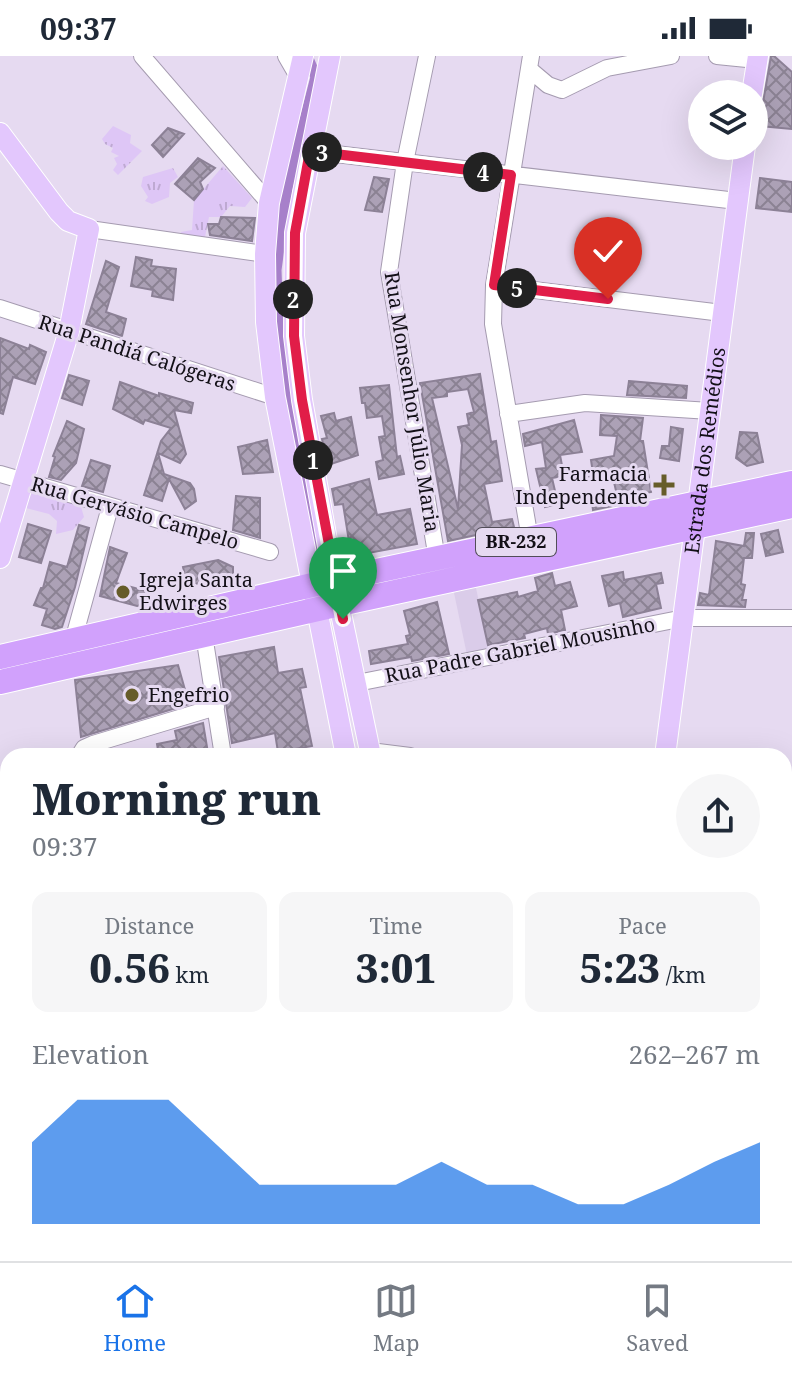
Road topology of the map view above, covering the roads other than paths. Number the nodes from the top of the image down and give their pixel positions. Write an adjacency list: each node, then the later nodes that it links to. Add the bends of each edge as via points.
1 (142, 56): 16 (street)
2 (427, 56): 13 (street, Rua Monsenhor Júlio Maria)
3 (671, 56): 8 (street, via 607,68 562,90 553,88)
4 (717, 56): 6 (street)
5 (331, 57): 11 (main road)
6 (757, 58): 9 (main road)
7 (297, 62): 16 (main road)
8 (530, 63): 14 (street)
9 (754, 80)
10 (0, 133): 17 (main road, via 59,212)
11 (310, 151): 13 (street); 37 (main road, via 295,233 294,336)
12 (743, 160): 15 (main road, Estrada dos Remédios)
13 (405, 162): 14 (street); 36 (street, Rua Monsenhor Júlio Maria, via 389,272)
14 (511, 175): 15 (street); 19 (street)
15 (737, 201): 21 (main road, Estrada dos Remédios)
16 (269, 203): 18 (main road)
17 (89, 229): 18 (street); 22 (main road)
18 (265, 254): 23 (main road)
19 (494, 285): 21 (street); 25 (street, via 493,324)
20 (0, 308): 22 (street, Rua Pandiá Calógeras)
21 (722, 313): 24 (main road, Estrada dos Remédios)
22 (69, 331): 23 (street, Rua Pandiá Calógeras); 27 (main road)
23 (275, 397): 37 (main road)
24 (710, 411): 25 (street, via 585,403); 29 (main road, Estrada dos Remédios)
25 (508, 414): 33 (street)
26 (0, 474): 27 (street, Rua Gervásio Campelo)
27 (22, 481): 31 (street, Rua Gervásio Campelo); 35 (main road)
28 (792, 483): 29 (highway, BR-232)
29 (698, 503): 32 (main road, Estrada dos Remédios); 33 (highway, BR-232)
30 (792, 506): 32 (highway, BR-232)
31 (110, 507): 34 (street, Rua Gervásio Campelo); 41 (street)
32 (696, 529): 37 (highway, BR-232); 38 (main road, Estrada dos Remédios)
33 (530, 539): 36 (highway, BR-232)
34 (270, 552)
35 (0, 558)
36 (437, 559): 37 (highway, BR-232)
37 (326, 594): 40 (highway, BR-232); 41 (highway, BR-232); 44 (main road); 48 (main road)
38 (684, 618): 39 (street, Rua Padre Gabriel Mousinho); 44 (street, Rua Padre Gabriel Mousinho); 50 (main road, Estrada dos Remédios)
39 (792, 618)
40 (204, 635): 43 (highway, BR-232); 45 (street)
41 (73, 641): 42 (highway, BR-232)
42 (0, 657)
43 (0, 682)
44 (357, 683): 49 (main road)
45 (216, 707): 46 (street); 47 (street)
46 (84, 748)
47 (222, 748)
48 (345, 748)
49 (370, 748)
50 (666, 748)

